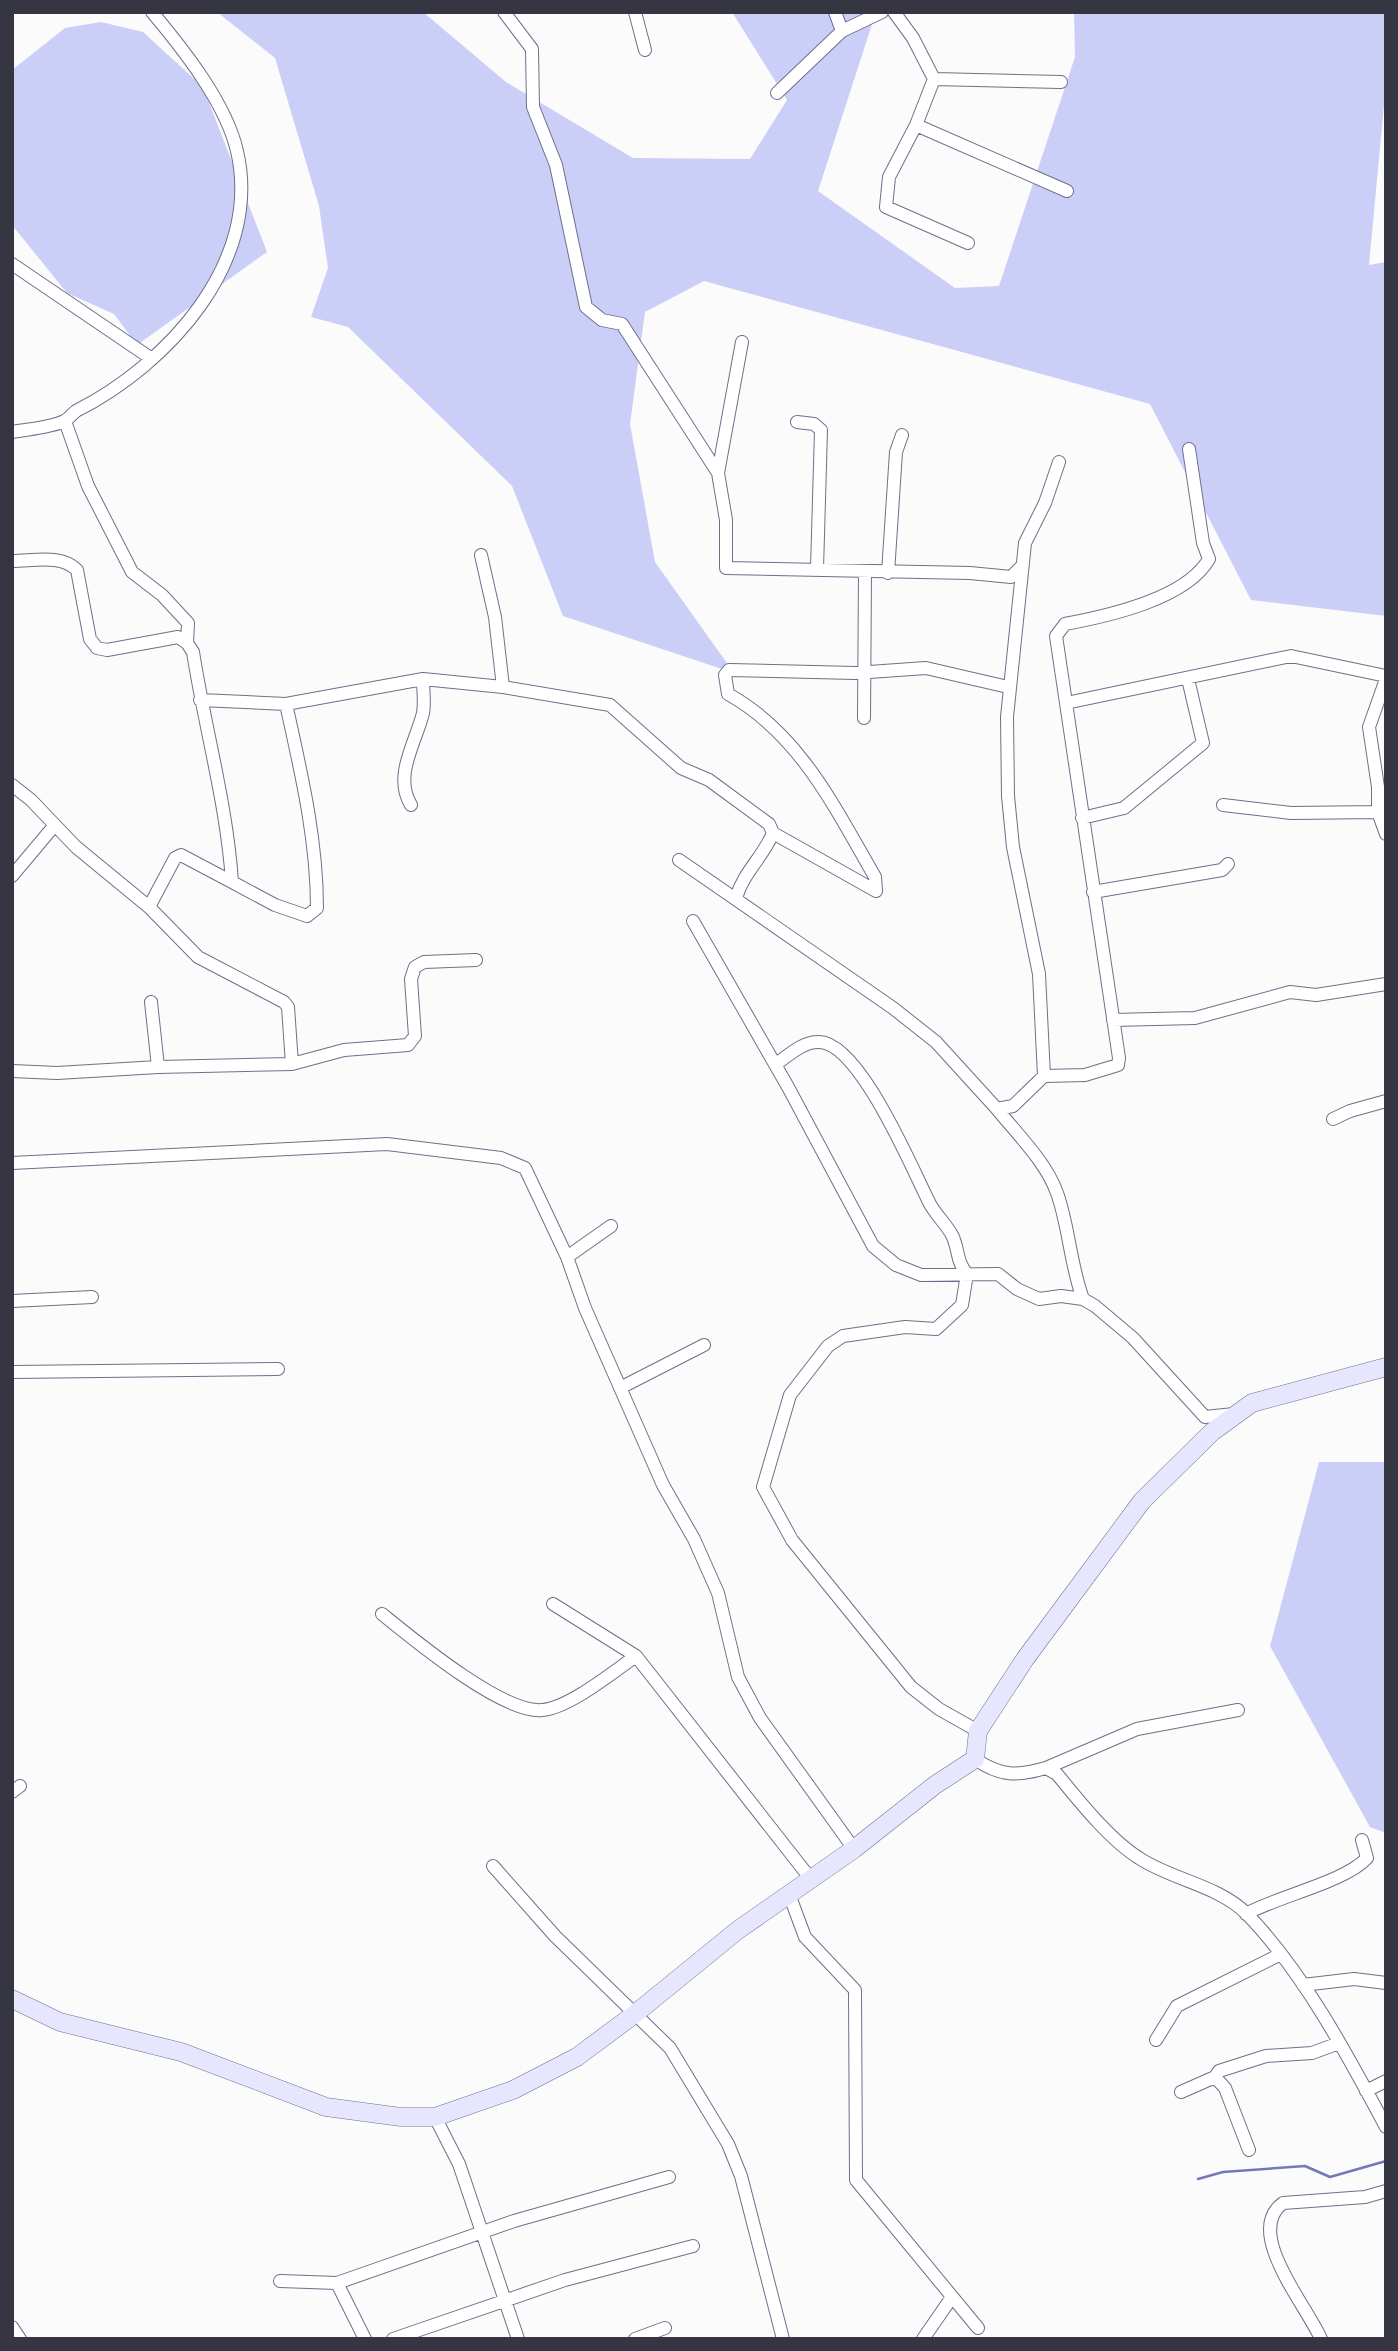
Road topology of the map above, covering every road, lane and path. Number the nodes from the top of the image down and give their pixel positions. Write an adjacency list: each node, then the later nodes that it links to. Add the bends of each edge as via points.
1 (152, 12): 17 (street, via 195,68 224,117 237,148 242,207 237,233 213,286)
2 (505, 12): 24 (street, via 532,49 533,107 556,165 586,307 602,320 622,324)
3 (635, 12): 8 (street)
4 (835, 12): 7 (street)
5 (882, 12): 7 (street)
6 (894, 12): 9 (street)
7 (842, 31): 11 (street)
8 (645, 50)
9 (934, 79): 10 (street); 12 (street)
10 (1061, 82)
11 (777, 93)
12 (916, 125): 13 (street); 14 (street, via 889,177 886,207)
13 (1067, 191)
14 (968, 243)
15 (12, 264): 17 (street)
16 (742, 342): 24 (street)
17 (152, 359): 18 (street, via 122,385)
18 (65, 421): 20 (street); 31 (street, via 88,486 132,572 188,623)
19 (797, 422): 28 (street, via 821,430)
20 (12, 432)
21 (902, 435): 30 (street, via 896,452)
22 (1189, 449): 39 (street, via 1209,559 1201,572 1161,597 1065,624 1056,636)
23 (1059, 462): 27 (street, via 1025,543)
24 (718, 473): 28 (street, via 726,520 726,568)
25 (481, 555): 36 (street, via 495,617)
26 (12, 561): 31 (street, via 60,560 77,570 90,639 97,648 178,637)
27 (1021, 567): 30 (street, via 1011,577); 37 (street)
28 (817, 569): 29 (street)
29 (865, 572): 30 (street); 32 (street)
30 (888, 573)
31 (187, 643): 38 (street, via 193,652)
32 (863, 672): 37 (street, via 926,668); 41 (street); 48 (street, via 729,670 724,684 728,694 763,715 799,752 875,877 876,891)
33 (1386, 678): 35 (street, via 1290,656); 45 (street, via 1369,727)
34 (423, 679): 36 (street); 40 (street); 43 (street, via 423,712 405,770 404,794)
35 (1188, 679): 39 (street); 46 (street, via 1203,743 1124,808)
36 (503, 687): 48 (street, via 610,705 681,768 709,780 769,824)
37 (1008, 687): 66 (street, via 1008,796 1013,847 1039,974)
38 (200, 700): 40 (street); 53 (street, via 229,840)
39 (1066, 703): 46 (street)
40 (286, 704): 53 (street, via 308,803 317,908 307,916)
41 (864, 718)
42 (12, 785): 47 (street)
43 (411, 805)
44 (1223, 805): 45 (street, via 1291,813)
45 (1378, 811): 49 (street)
46 (1082, 818): 54 (street)
47 (54, 826): 52 (street); 56 (street)
48 (772, 833): 55 (street, via 741,880)
49 (1386, 834)
50 (679, 860): 55 (street)
51 (1227, 864): 54 (street, via 1222,870)
52 (12, 876)
53 (232, 883): 56 (street, via 181,855 174,858)
54 (1093, 892): 61 (street)
55 (736, 898): 68 (street, via 936,1042)
56 (149, 906): 62 (street, via 198,957 284,1002)
57 (693, 921): 63 (street)
58 (476, 960): 62 (street, via 424,962 415,967 411,979 415,1036 408,1045 344,1050)
59 (1386, 984): 61 (street, via 1316,995 1290,992 1195,1018)
60 (151, 1002): 64 (street)
61 (1113, 1020): 66 (street, via 1118,1065 1085,1075)
62 (292, 1064): 64 (street)
63 (776, 1064): 73 (street, via 873,1246 896,1265 921,1275); 73 (street, via 819,1041 832,1044 848,1059 873,1094 932,1207 953,1236 959,1264)
64 (158, 1067): 65 (street)
65 (12, 1071)
66 (1044, 1076): 68 (street, via 1013,1106)
67 (1386, 1101): 69 (street)
68 (997, 1109): 75 (street, via 1057,1192)
69 (1333, 1119)
70 (12, 1163): 72 (street, via 387,1144 501,1158 525,1168)
71 (611, 1226): 72 (street)
72 (567, 1257): 81 (street)
73 (967, 1274): 75 (street, via 999,1274 1039,1299); 87 (street, via 962,1305 936,1329 905,1327 843,1336 828,1346 790,1395 763,1488 792,1540 911,1687)
74 (92, 1297): 76 (street)
75 (1083, 1300): 82 (street, via 1133,1338 1205,1417)
76 (12, 1301)
77 (704, 1345): 81 (street)
78 (1386, 1367): 82 (street, via 1252,1403)
79 (278, 1369): 80 (street)
80 (12, 1372)
81 (620, 1388): 91 (street, via 718,1593 738,1677 749,1699)
82 (1234, 1414): 87 (street, via 1142,1501 1025,1659)
83 (553, 1604): 85 (street)
84 (382, 1614): 85 (street, via 501,1699 526,1709 543,1711 560,1704)
85 (636, 1656): 93 (street)
86 (1238, 1710): 89 (street, via 1137,1729)
87 (978, 1731): 88 (street)
88 (975, 1759): 89 (street, via 1018,1776); 91 (street)
89 (1046, 1768): 95 (street, via 1139,1858 1222,1896)
90 (1362, 1840): 95 (street, via 1367,1858 1362,1863)
91 (854, 1849): 93 (street)
92 (493, 1866): 100 (street)
93 (810, 1878): 94 (street)
94 (789, 1894): 100 (street); 116 (street, via 805,1937 855,1990 856,2180)
95 (1246, 1914): 96 (street)
96 (1279, 1955): 98 (street); 101 (street, via 1177,2006)
97 (1386, 1983): 98 (street, via 1354,1979)
98 (1303, 1985): 102 (street)
99 (12, 1999): 107 (street, via 60,2022 181,2052 326,2107)
100 (636, 2013): 107 (street, via 578,2057 513,2090); 126 (street, via 670,2048 728,2144 741,2176)
101 (1156, 2040)
102 (1339, 2043): 103 (street, via 1312,2053 1266,2056 1219,2071); 105 (street)
103 (1215, 2077): 106 (street); 109 (street, via 1225,2088)
104 (1386, 2081): 105 (street)
105 (1366, 2091): 108 (street)
106 (1181, 2092)
107 (435, 2117): 112 (street, via 459,2164)
108 (1386, 2127)
109 (1250, 2150)
110 (669, 2176): 112 (street)
111 (1386, 2191): 128 (street, via 1365,2197 1283,2203 1270,2219 1276,2260)
112 (481, 2234): 115 (street); 117 (street)
113 (693, 2246): 117 (street, via 565,2280)
114 (280, 2281): 115 (street)
115 (337, 2283): 122 (street)
116 (953, 2297): 120 (street); 127 (street)
117 (506, 2302): 123 (street); 124 (street)
118 (12, 2328): 121 (street)
119 (664, 2328): 125 (street)
120 (978, 2328)
121 (20, 2339)
122 (365, 2339)
123 (393, 2339)
124 (518, 2339)
125 (635, 2339)
126 (783, 2339)
127 (923, 2339)
128 (1321, 2339)

